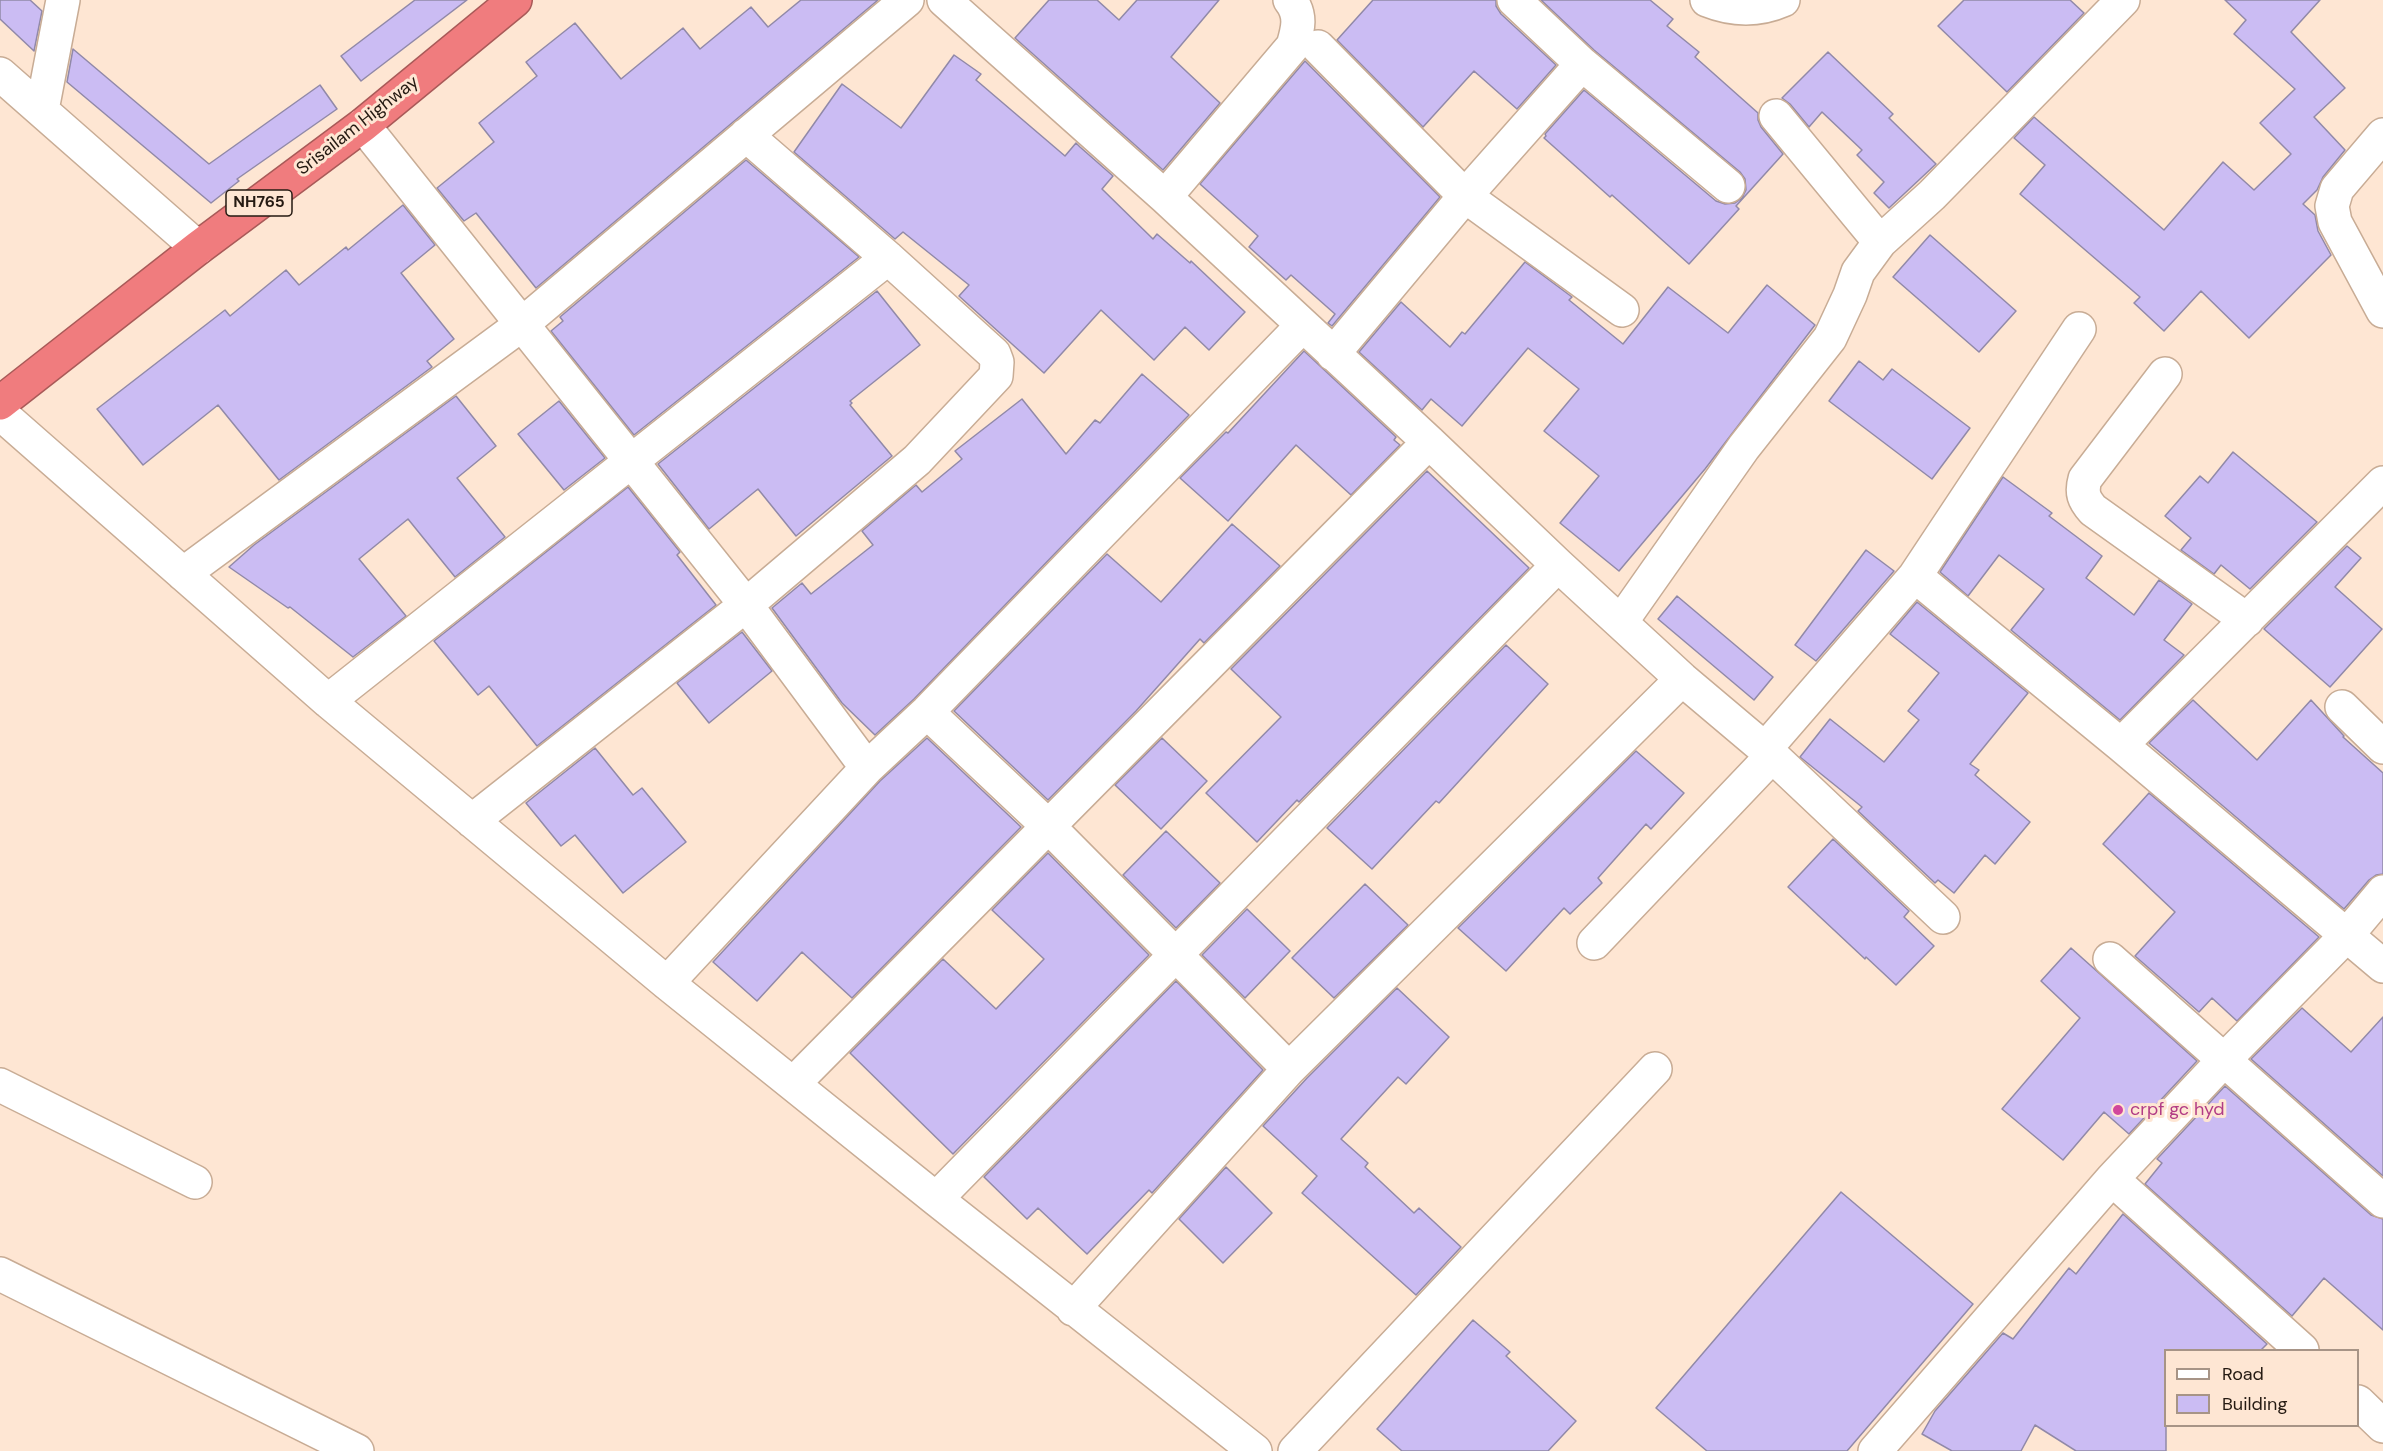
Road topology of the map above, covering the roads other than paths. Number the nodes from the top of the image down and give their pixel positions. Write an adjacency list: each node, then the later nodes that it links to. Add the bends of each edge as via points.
1 (63, 0): 13 (street)
2 (514, 0): 15 (highway, Srisailam Highway / NH765)
3 (907, 0): 16 (street)
4 (944, 0): 20 (street)
5 (1290, 0): 20 (street, via 1296,7 1299,23 1293,46)
6 (1514, 0): 11 (street)
7 (1707, 0): 8 (street, via 1748,9)
8 (1783, 0)
9 (2123, 0): 21 (street, via 1932,195)
10 (1318, 47): 19 (street)
11 (1582, 64): 18 (street); 19 (street)
12 (0, 74): 13 (street)
13 (42, 110): 22 (street)
14 (1776, 116): 21 (street)
15 (363, 125): 22 (highway, Srisailam Highway / NH765); 26 (street)
16 (746, 135): 23 (street); 26 (street)
17 (2383, 135): 25 (street, via 2337,189 2332,206 2335,222)
18 (1728, 186)
19 (1465, 196): 24 (street); 29 (street)
20 (1165, 197): 27 (street)
21 (1880, 242): 41 (street, via 1858,272 1830,338 1744,447)
22 (198, 249): 31 (highway, Srisailam Highway / NH765)
23 (888, 258): 34 (street); 39 (street, via 994,354 996,376 917,460)
24 (1622, 309)
25 (2383, 311)
26 (521, 325): 34 (street); 37 (street)
27 (1303, 325): 29 (street); 45 (street)
28 (2079, 329): 38 (street)
29 (1333, 354): 33 (street)
30 (2165, 374): 40 (street, via 2085,479 2085,500 2093,510)
31 (0, 403)
32 (0, 413): 37 (street)
33 (1429, 442): 36 (street); 51 (street)
34 (632, 463): 39 (street); 43 (street)
35 (2383, 483): 40 (street)
36 (1558, 565): 41 (street); 56 (street)
37 (183, 574): 43 (street)
38 (1915, 576): 46 (street); 48 (street)
39 (746, 605): 49 (street); 50 (street)
40 (2247, 620): 46 (street)
41 (1621, 622): 42 (street)
42 (1682, 679): 48 (street); 61 (street)
43 (328, 701): 50 (street)
44 (2342, 707): 47 (street)
45 (927, 712): 49 (street); 51 (street)
46 (2121, 745): 54 (street)
47 (2383, 747)
48 (1768, 753): 53 (street); 55 (street)
49 (867, 768): 59 (street)
50 (472, 821): 59 (street)
51 (1048, 826): 56 (street); 64 (street)
52 (2383, 892): 54 (street)
53 (1943, 917)
54 (2347, 935): 58 (street); 60 (street)
55 (1594, 943)
56 (1176, 955): 61 (street); 67 (street)
57 (2110, 959): 60 (street)
58 (2383, 966)
59 (667, 983): 64 (street)
60 (2224, 1059): 65 (street); 68 (street)
61 (1289, 1069): 70 (street)
62 (1655, 1069): 76 (street)
63 (0, 1084): 66 (street)
64 (794, 1084): 67 (street)
65 (2112, 1179): 71 (street); 77 (street)
66 (195, 1182)
67 (936, 1199): 70 (street)
68 (2383, 1201)
69 (0, 1274): 74 (street)
70 (1073, 1309): 75 (street)
71 (2301, 1349)
72 (2359, 1403): 73 (street)
73 (2383, 1426)
74 (357, 1451)
75 (1255, 1451)
76 (1295, 1451)
77 (1875, 1451)

